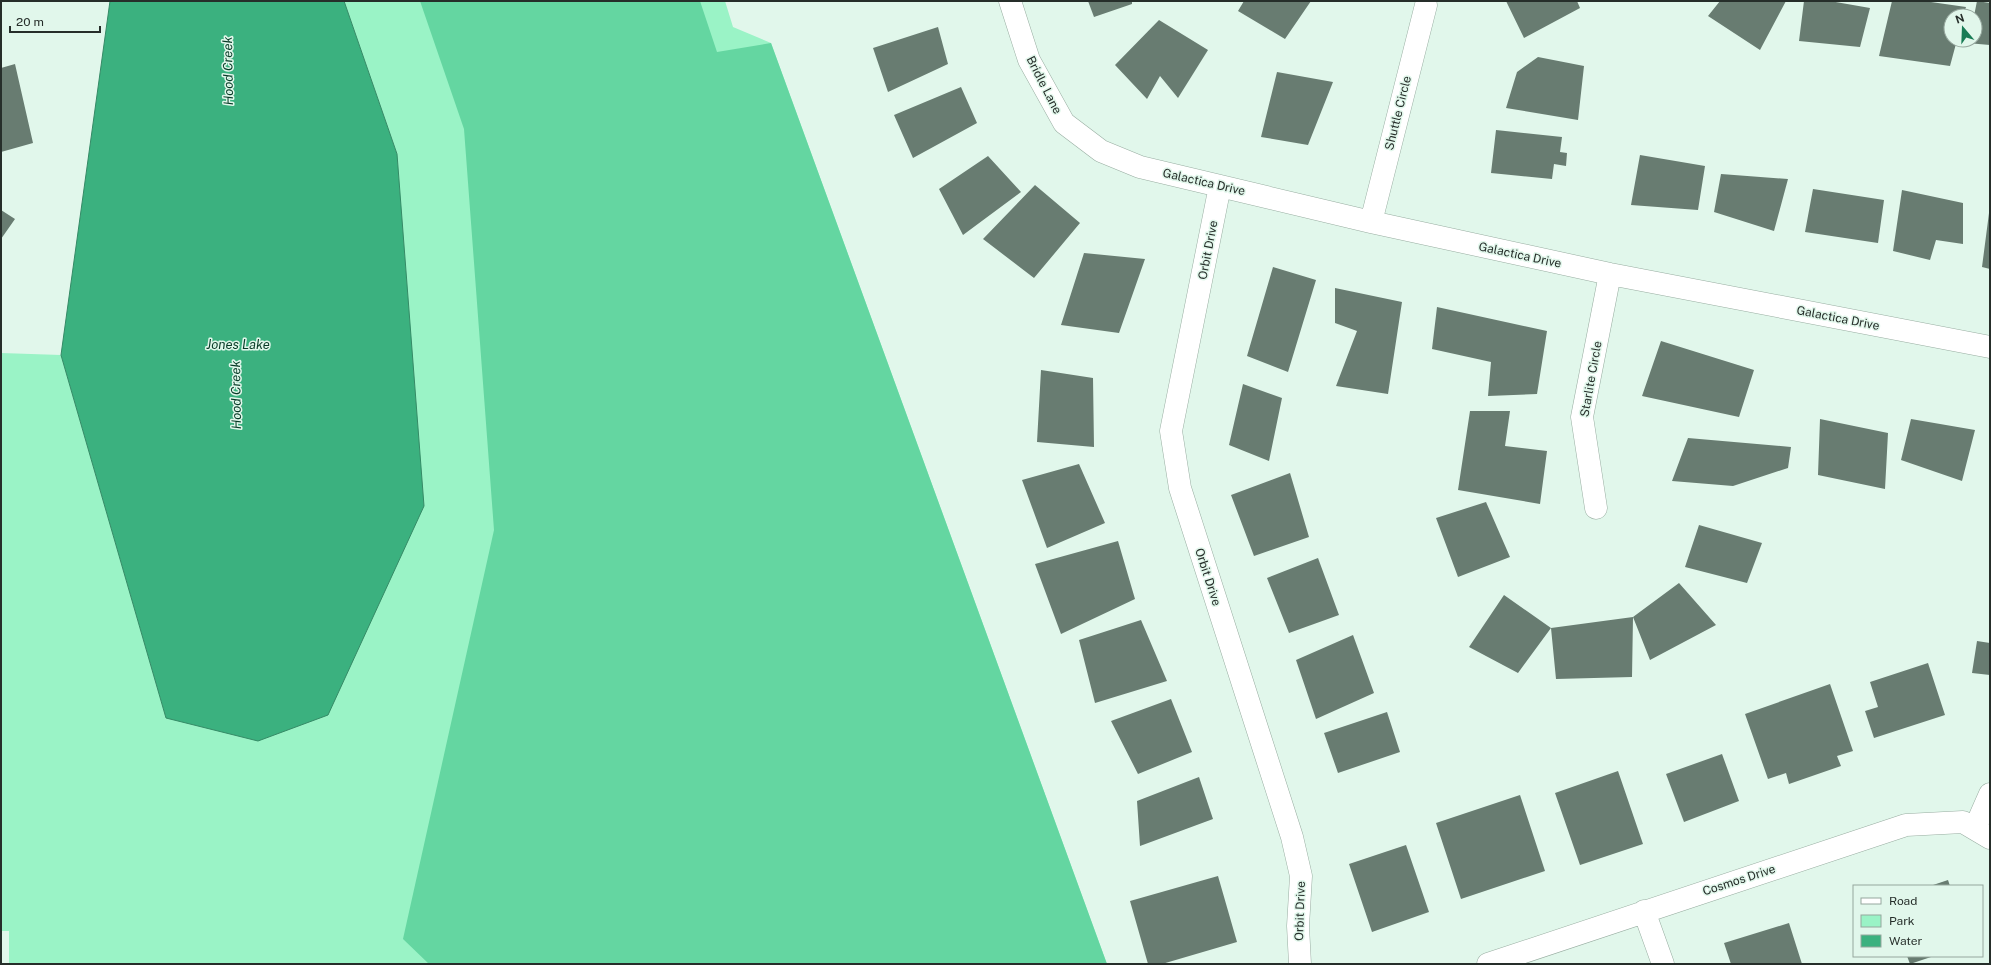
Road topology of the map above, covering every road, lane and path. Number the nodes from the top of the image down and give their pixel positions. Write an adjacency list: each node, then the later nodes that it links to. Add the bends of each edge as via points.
1 (1010, 1): 3 (street, Bridle Lane, via 1029,60)
2 (1426, 5): 5 (street, Shuttle Circle)
3 (1064, 123): 4 (street, Galactica Drive, via 1101,150 1140,167)
4 (1220, 186): 5 (street, Galactica Drive); 12 (street, Orbit Drive, via 1171,431 1180,488 1292,837 1301,876 1298,926)
5 (1371, 222): 6 (street, Galactica Drive)
6 (1610, 274): 7 (street, Galactica Drive); 8 (street, Starlite Circle, via 1582,417)
7 (1990, 347)
8 (1596, 508)
9 (1990, 794): 10 (street)
10 (1982, 833): 11 (street, Cosmos Drive, via 1964,822 1906,825)
11 (1644, 911): 13 (street, Cosmos Drive); 14 (street)
12 (1300, 964)
13 (1488, 964)
14 (1663, 964)

